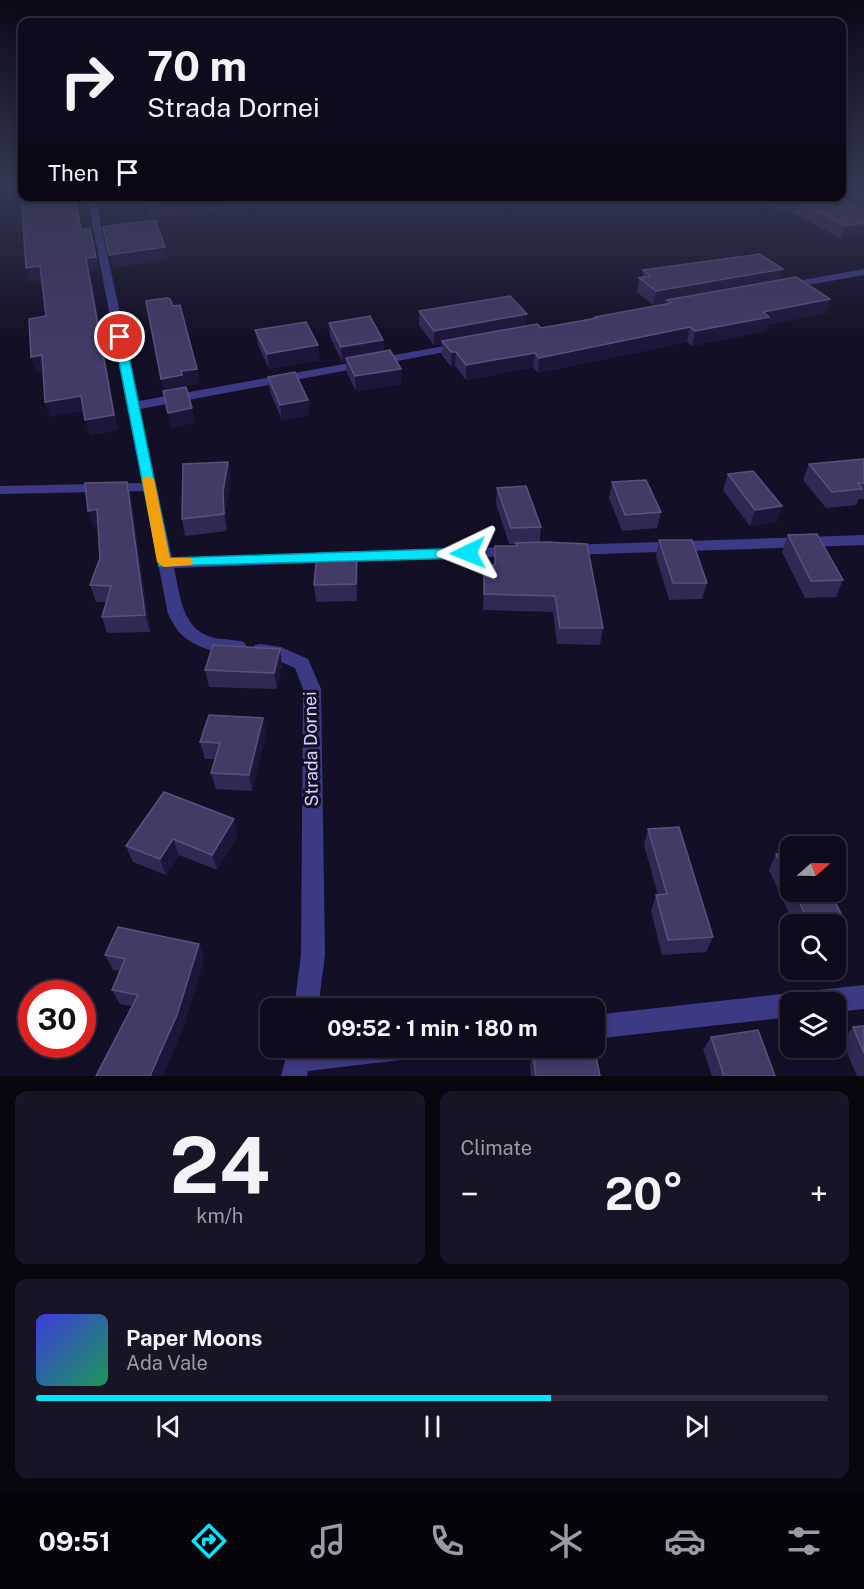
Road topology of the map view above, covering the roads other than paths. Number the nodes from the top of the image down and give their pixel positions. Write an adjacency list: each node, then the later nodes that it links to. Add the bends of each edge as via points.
1 (99, 238): 5 (street, Strada Dornei)
2 (864, 272): 3 (street)
3 (770, 289)
4 (475, 343): 5 (street)
5 (134, 406): 6 (street, Strada Dornei)
6 (149, 487): 7 (street); 11 (street, Strada Dornei)
7 (0, 490)
8 (864, 540): 9 (street)
9 (556, 550)
10 (532, 551): 11 (street)
11 (164, 562): 13 (street, Strada Dornei, via 176,614 184,629 198,640 275,652 302,664 312,689 313,955)
12 (864, 997): 14 (street)
13 (307, 998)
14 (846, 999)
15 (780, 1006): 16 (street)
16 (605, 1026)
17 (322, 1058): 18 (street)
18 (298, 1061)

